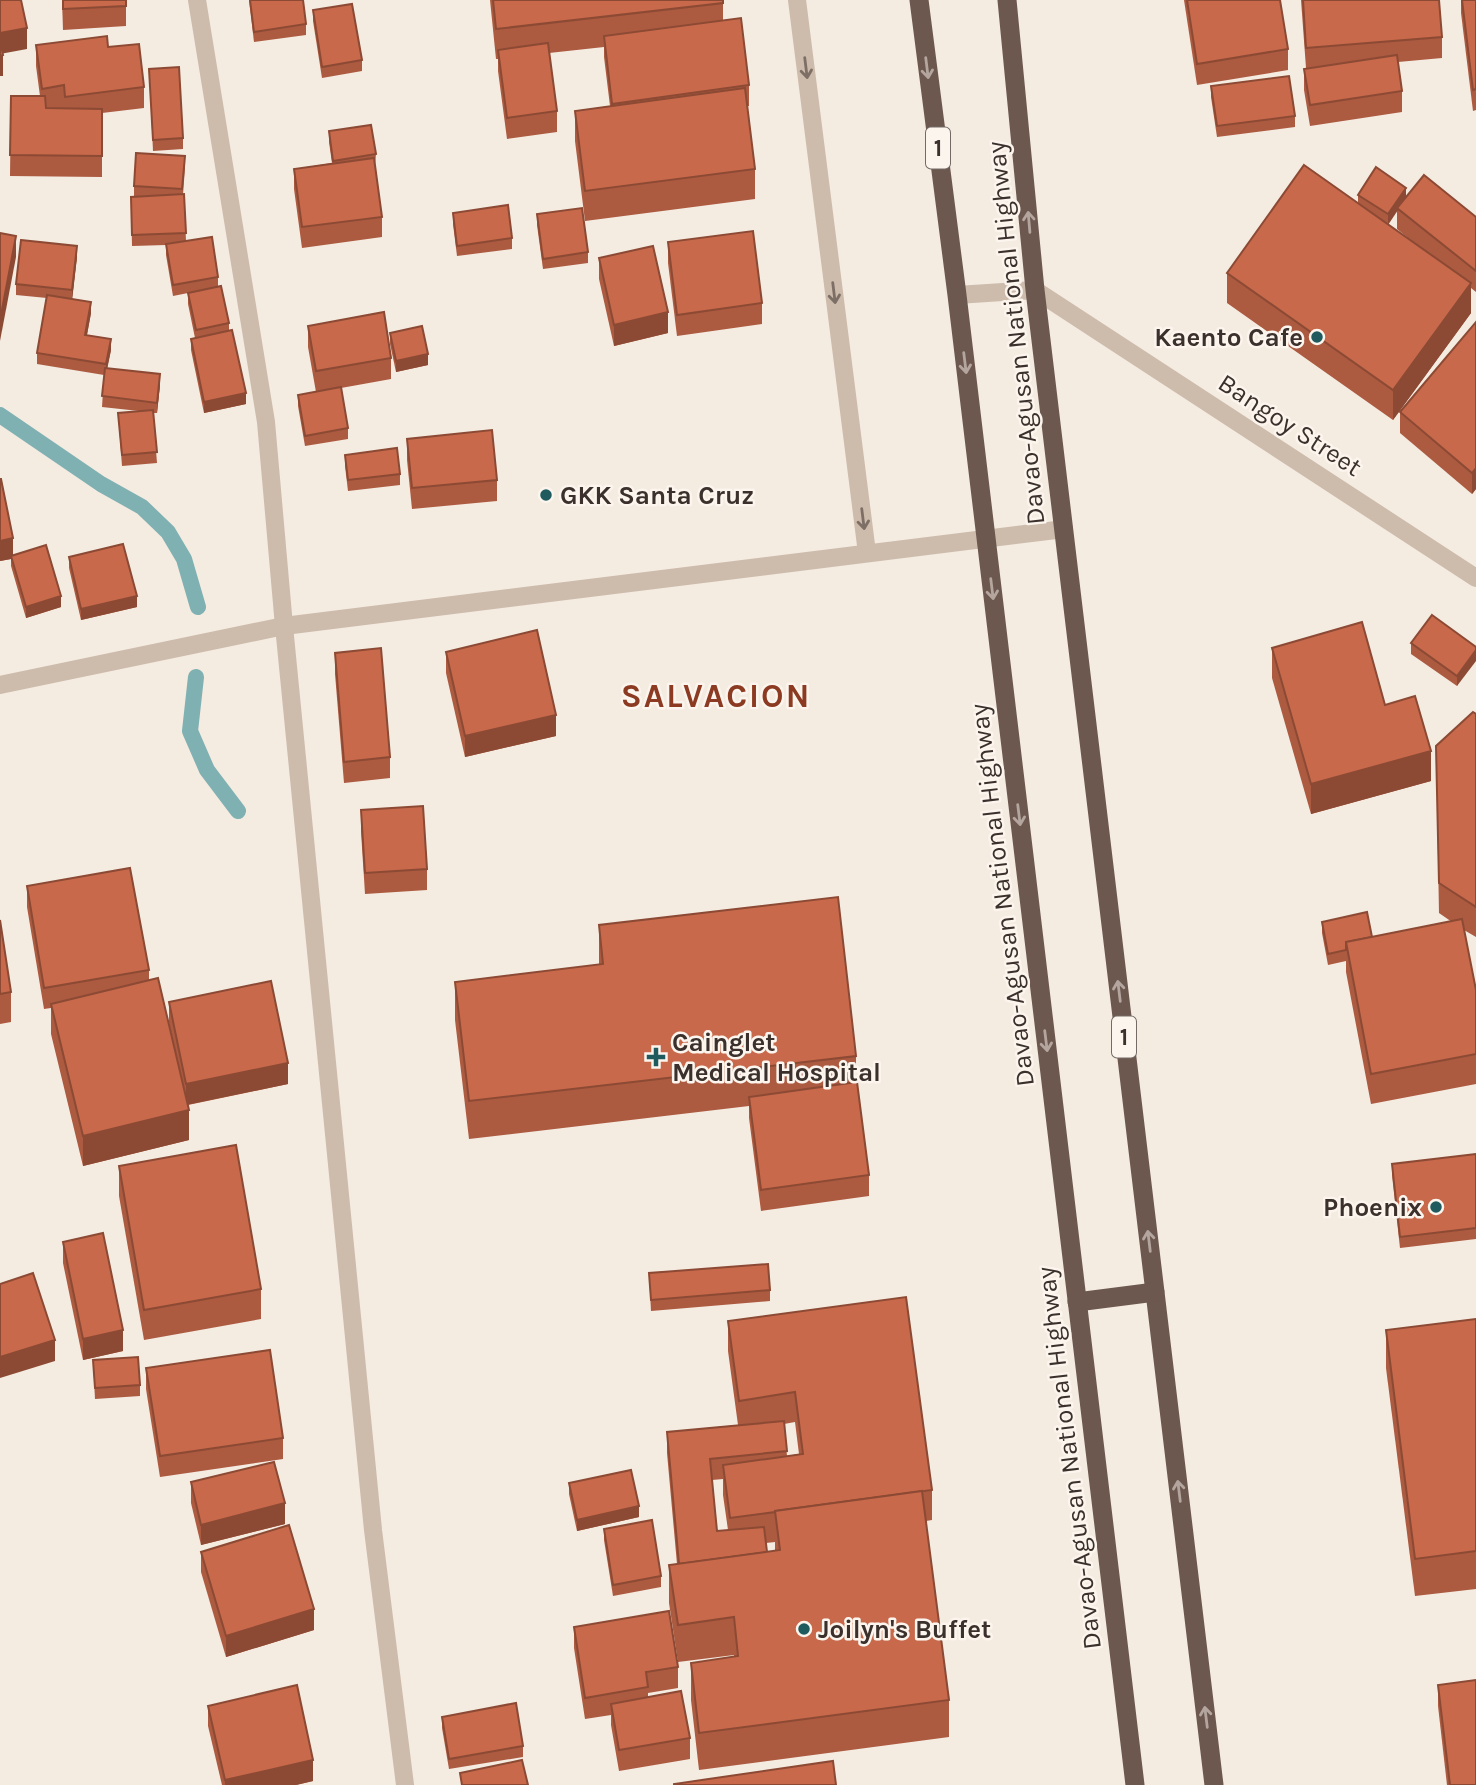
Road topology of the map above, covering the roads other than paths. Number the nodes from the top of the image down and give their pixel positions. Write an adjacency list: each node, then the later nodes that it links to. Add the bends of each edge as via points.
1 (197, 0): 11 (street, via 267,422)
2 (797, 0): 9 (street, one-way to 9)
3 (919, 0): 6 (highway, Davao-Agusan National Highway / 1, one-way to 6)
4 (1007, 0): 5 (highway, Davao-Agusan National Highway / 1, one-way to 4)
5 (1035, 290): 6 (street); 7 (highway, Davao-Agusan National Highway / 1); 10 (street, Bangoy Street)
6 (957, 295): 8 (highway, Davao-Agusan National Highway / 1, one-way to 8)
7 (1064, 529): 8 (street); 13 (highway, Davao-Agusan National Highway / 1, one-way to 7)
8 (986, 539): 9 (street); 14 (highway, Davao-Agusan National Highway / 1, one-way to 14)
9 (867, 553): 11 (street)
10 (1476, 578)
11 (284, 626): 12 (street); 15 (street, via 373,1530)
12 (0, 685)
13 (1155, 1292): 14 (highway); 17 (highway, Davao-Agusan National Highway / 1, one-way to 13)
14 (1077, 1302): 16 (highway, Davao-Agusan National Highway / 1)
15 (405, 1785)
16 (1135, 1785)
17 (1214, 1785)

